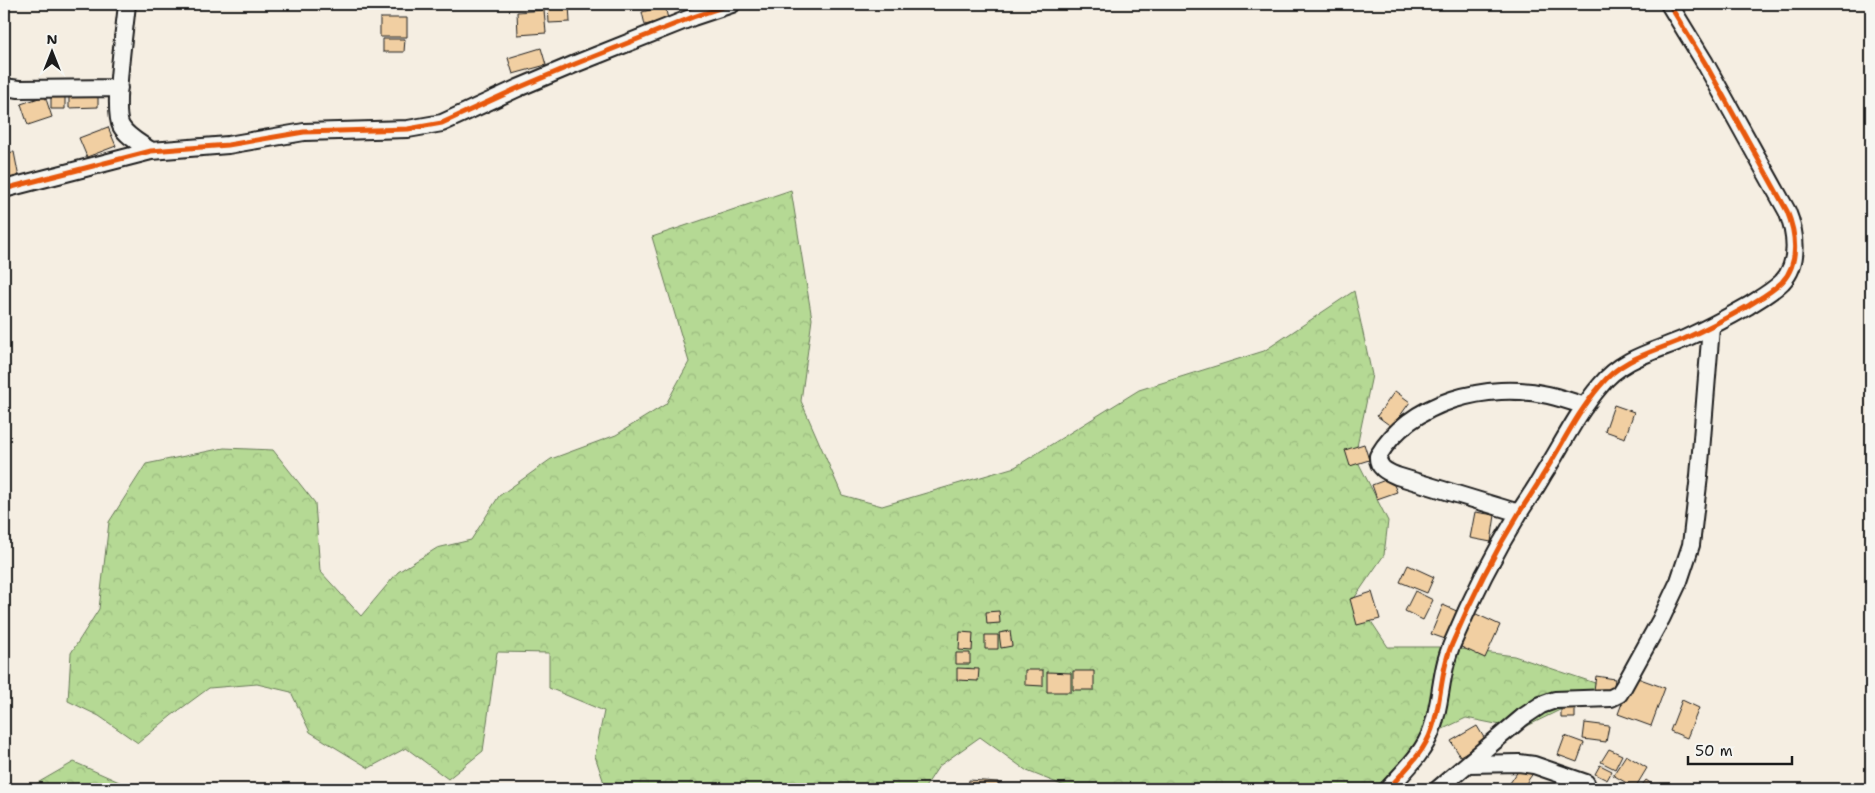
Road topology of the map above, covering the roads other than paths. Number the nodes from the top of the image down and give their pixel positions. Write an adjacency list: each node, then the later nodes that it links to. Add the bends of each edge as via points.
1 (127, 4): 5 (street)
2 (732, 4): 6 (street, via 575,64 432,126 304,132 228,145)
3 (1669, 4): 8 (street, via 1787,211 1794,230 1792,261 1783,281 1772,291)
4 (4, 87): 5 (street)
5 (119, 88): 6 (street, via 118,118 121,126)
6 (151, 151): 7 (street)
7 (4, 189)
8 (1711, 327): 9 (street, via 1628,361 1608,376); 11 (street, via 1691,545 1675,588 1630,676 1620,692 1611,698 1555,700 1540,705)
9 (1585, 406): 10 (street); 10 (street, via 1523,392 1471,395 1433,407 1413,418 1378,456 1382,468 1397,476)
10 (1519, 513): 13 (street, via 1475,591 1448,653 1428,739 1414,761)
11 (1468, 764): 12 (street, via 1534,765); 14 (street)
12 (1586, 783)
13 (1388, 789)
14 (1438, 789)

